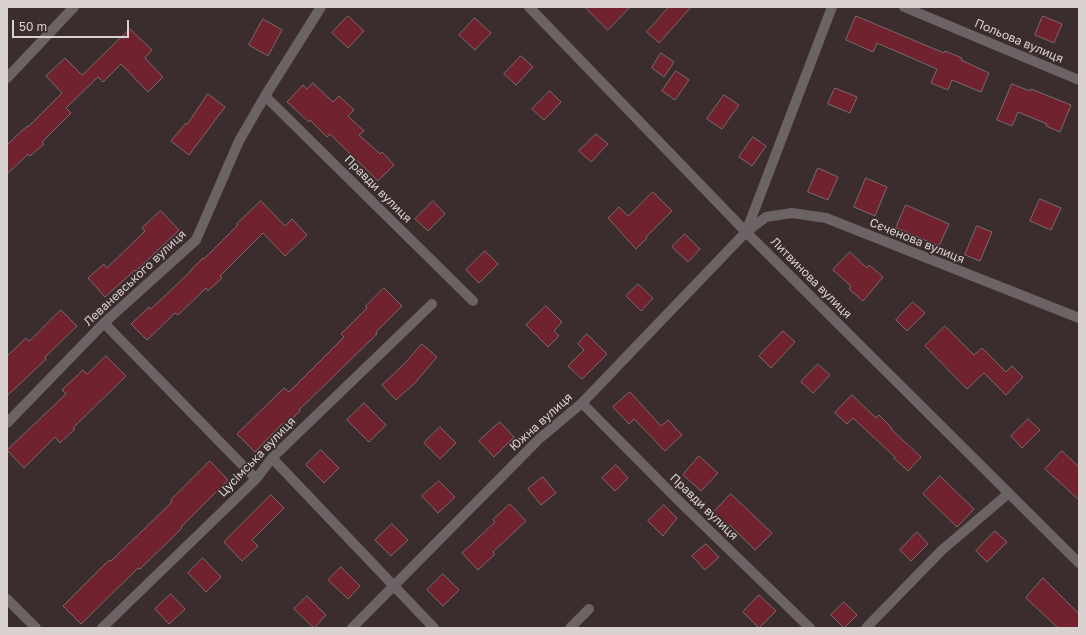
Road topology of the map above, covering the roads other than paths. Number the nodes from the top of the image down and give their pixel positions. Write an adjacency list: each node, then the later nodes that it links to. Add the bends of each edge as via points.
1 (74, 7): 6 (street)
2 (321, 7): 8 (street, Леваневського вулиця)
3 (529, 7): 9 (street, Литвинова вулиця)
4 (832, 7): 9 (street)
5 (904, 7): 7 (street, Польова вулиця)
6 (7, 78)
7 (1079, 80)
8 (265, 96): 10 (street, Правди вулиця); 13 (street, Леваневського вулиця, via 239,141 196,240)
9 (746, 232): 12 (street, Сєченова вулиця, via 766,217 792,214 826,218); 14 (street, Южна вулиця); 18 (street, Литвинова вулиця)
10 (473, 301)
11 (432, 304): 16 (street, Цусімська вулиця)
12 (1079, 318)
13 (104, 323): 15 (street, Леваневського вулиця); 17 (street)
14 (582, 403): 20 (street, Южна вулиця, via 538,438); 28 (street, Правди вулиця)
15 (7, 423)
16 (272, 458): 17 (street, Цусімська вулиця); 20 (street)
17 (256, 479): 24 (street, Цусімська вулиця)
18 (1009, 493): 19 (street, Литвинова вулиця); 29 (street, via 942,550)
19 (1079, 563)
20 (395, 586): 25 (street, Южна вулиця); 26 (street)
21 (7, 599): 23 (street)
22 (589, 609): 27 (street)
23 (36, 628)
24 (102, 628)
25 (352, 628)
26 (434, 628)
27 (570, 628)
28 (810, 628)
29 (866, 628)

